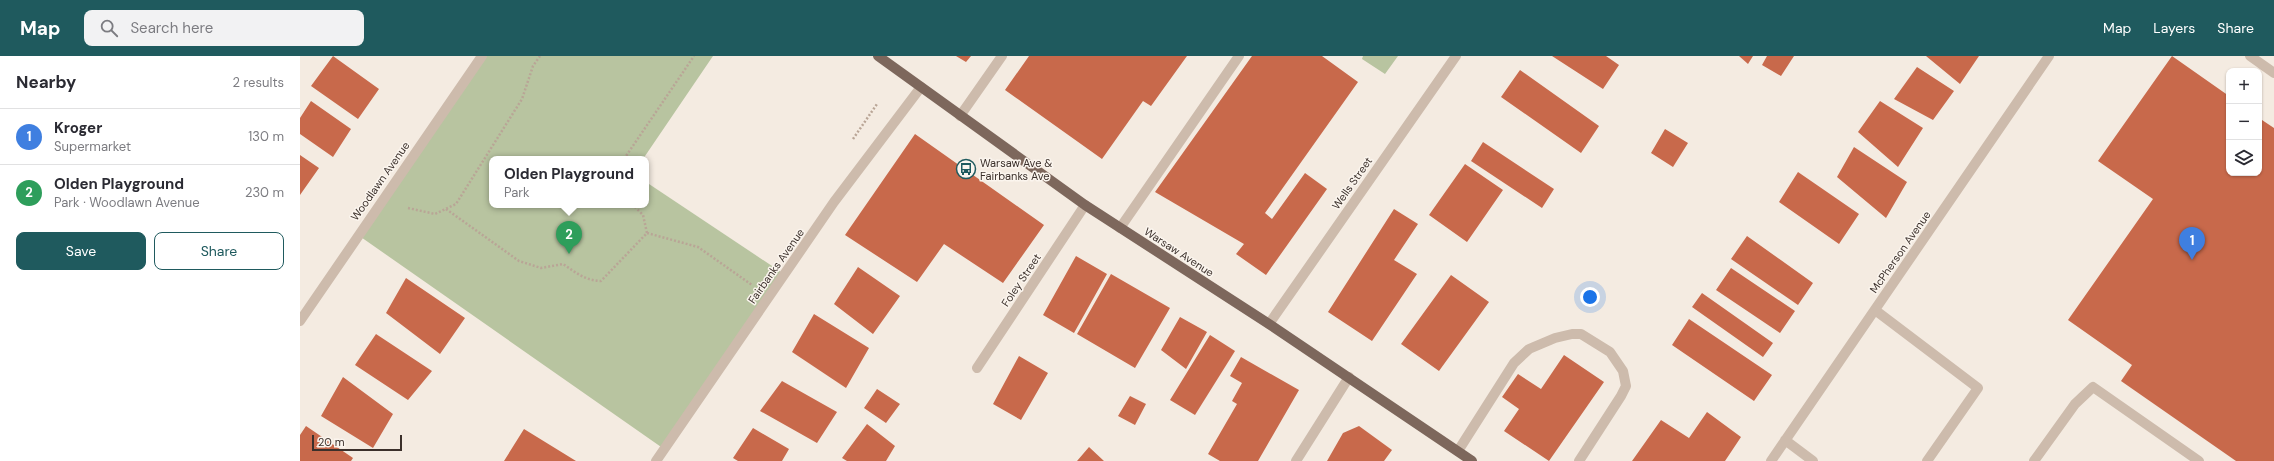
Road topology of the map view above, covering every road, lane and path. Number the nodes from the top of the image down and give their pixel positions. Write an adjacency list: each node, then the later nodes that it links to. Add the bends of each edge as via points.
1 (482, 56): 22 (street, Woodlawn Avenue)
2 (540, 56): 16 (path, via 533,66 522,99 456,204)
3 (694, 56): 13 (path)
4 (878, 56): 11 (main road, Warsaw Avenue)
5 (1002, 56): 12 (street)
6 (1239, 56): 18 (street)
7 (1456, 56): 23 (street, Wells Street)
8 (2049, 56): 21 (street, McPherson Avenue)
9 (2250, 56): 10 (street)
10 (2274, 73)
11 (921, 87): 12 (main road, Warsaw Avenue); 20 (street, Fairbanks Avenue, via 834,202)
12 (960, 116): 14 (main road, Warsaw Avenue)
13 (626, 156)
14 (1085, 205): 18 (main road, Warsaw Avenue); 24 (street, Foley Street)
15 (408, 208): 16 (path, via 436,214)
16 (446, 208): 19 (path, via 519,261 542,268 563,264 593,281 601,281)
17 (635, 208): 19 (path, via 642,215)
18 (1120, 228): 23 (main road, Warsaw Avenue)
19 (647, 233): 20 (path, via 698,247)
20 (768, 298): 28 (street, Fairbanks Avenue)
21 (1875, 310): 26 (street, McPherson Avenue); 34 (street, via 1978,388)
22 (300, 321)
23 (1268, 324): 25 (main road, Warsaw Avenue)
24 (976, 368)
25 (1349, 377): 27 (main road, Warsaw Avenue); 29 (street)
26 (1785, 440): 32 (street, McPherson Avenue); 33 (street)
27 (1458, 451): 30 (main road, Warsaw Avenue); 31 (street, via 1514,363 1529,349 1555,338 1581,334 1610,352 1623,371 1626,386)
28 (656, 461)
29 (1296, 461)
30 (1472, 461)
31 (1579, 461)
32 (1771, 461)
33 (1813, 461)
34 (1927, 461)
35 (2034, 461): 36 (street, via 2075,404 2093,387)
36 (2199, 461)

